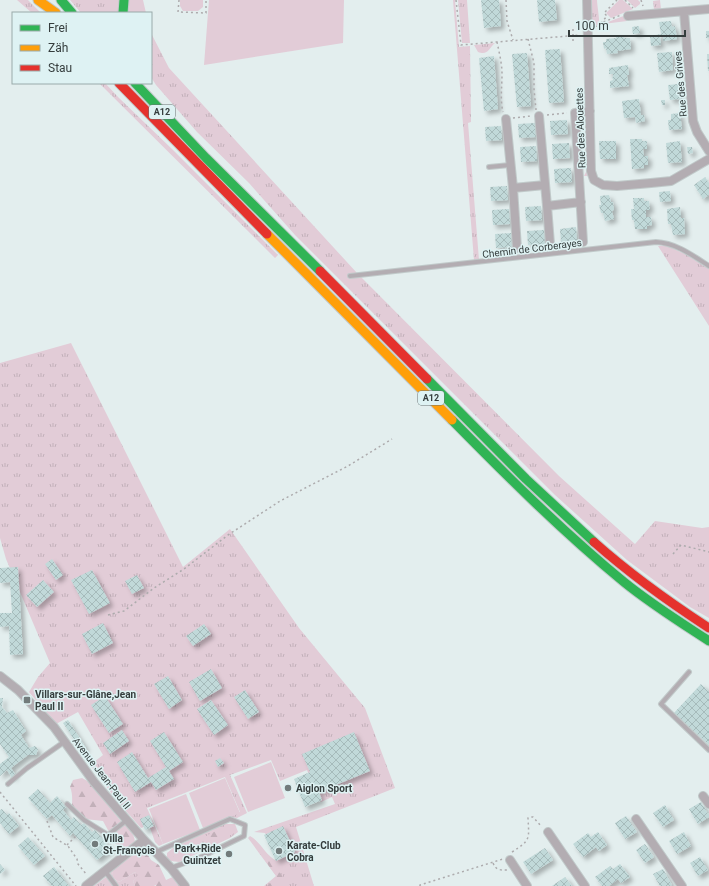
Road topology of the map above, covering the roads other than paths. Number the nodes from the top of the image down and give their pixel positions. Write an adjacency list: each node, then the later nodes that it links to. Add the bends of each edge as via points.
1 (38, 0): 7 (highway)
2 (46, 0): 8 (highway)
3 (61, 0): 9 (highway)
4 (124, 0): 10 (highway)
5 (587, 0): 16 (street, Rue des Alouettes)
6 (709, 9): 11 (street)
7 (55, 12)
8 (55, 12)
9 (71, 12)
10 (123, 12)
11 (684, 12): 12 (street); 20 (street, Rue des Grives, via 693,121)
12 (628, 16)
13 (120, 84): 34 (highway, A12, via 553,519 636,591)
14 (136, 84): 19 (highway, A12)
15 (153, 89): 19 (highway)
16 (590, 111): 21 (street, Rue des Alouettes, via 591,171 594,180 603,186 671,181); 26 (street, via 575,112)
17 (539, 116): 24 (street)
18 (506, 119): 22 (street)
19 (190, 141): 33 (highway, A12, via 561,511 638,578)
20 (709, 151)
21 (709, 159)
22 (510, 165): 23 (lane); 25 (street)
23 (489, 167)
24 (545, 185): 25 (street); 27 (street)
25 (513, 188): 30 (street)
26 (581, 202): 27 (street); 28 (street)
27 (547, 206): 29 (street)
28 (583, 242)
29 (550, 244)
30 (517, 248)
31 (709, 266): 32 (lane, Chemin de Corberayes, via 682,248 666,242 656,242)
32 (350, 276)
33 (709, 628)
34 (709, 641)
35 (689, 672): 38 (lane, via 661,704)
36 (0, 676): 37 (street, Avenue Jean-Paul II, via 18,690)
37 (65, 742): 39 (lane); 44 (street, Avenue Jean-Paul II, via 94,782)
38 (709, 750)
39 (8, 784)
40 (703, 796): 42 (street)
41 (67, 804): 44 (lane, via 84,820 108,835)
42 (709, 804)
43 (636, 819): 56 (street)
44 (128, 820): 46 (street, Avenue Jean-Paul II)
45 (548, 832): 55 (street)
46 (144, 840): 47 (street, Avenue Jean-Paul II); 50 (street)
47 (156, 852): 49 (street, Avenue Jean-Paul II); 49 (lane, via 230,819 245,825 244,836)
48 (510, 859): 54 (street)
49 (171, 868): 53 (street, Avenue Jean-Paul II)
50 (105, 871): 51 (street); 52 (lane)
51 (88, 884)
52 (116, 886)
53 (185, 886)
54 (527, 886)
55 (585, 886)
56 (682, 886)

